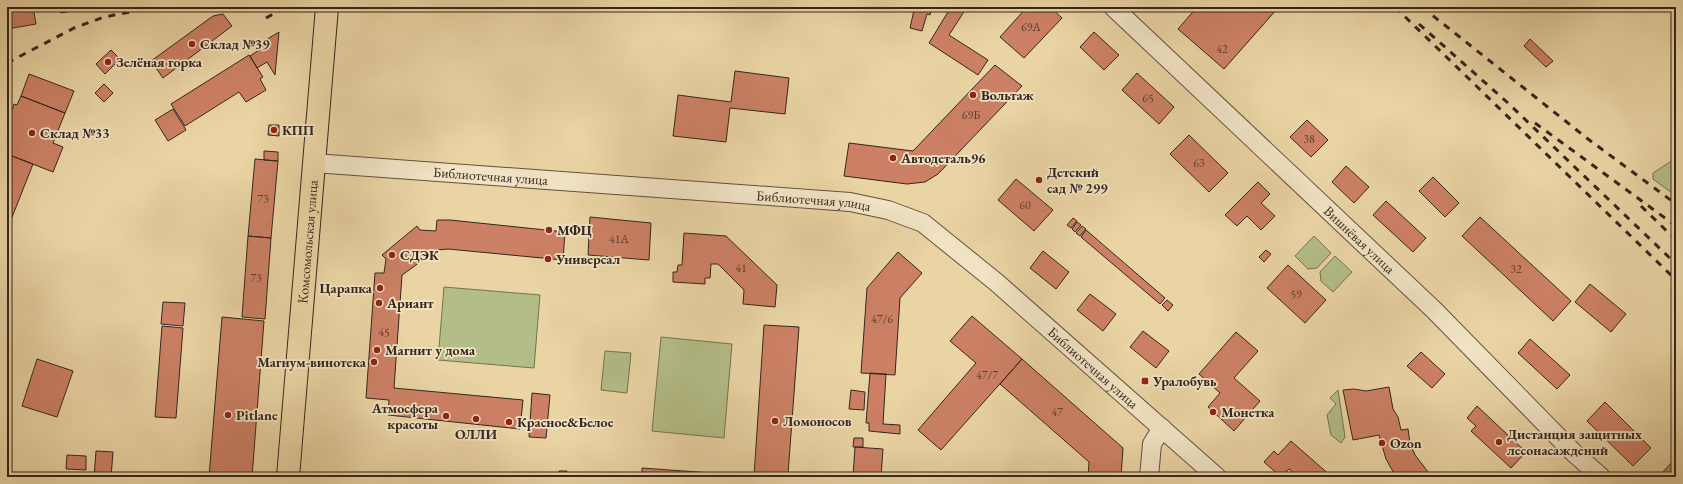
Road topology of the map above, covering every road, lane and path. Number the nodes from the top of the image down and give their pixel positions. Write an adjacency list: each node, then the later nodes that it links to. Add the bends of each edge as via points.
1 (326, 7): 3 (main road, Комсомольская улица)
2 (1113, 7): 8 (street, Вишнёвая улица, via 1434,310 1574,453)
3 (314, 163): 4 (street, Библиотечная улица, via 850,202 906,215 923,223 996,282); 5 (main road, Комсомольская улица)
4 (1162, 428): 6 (street, via 1152,444); 7 (street, Библиотечная улица)
5 (288, 477)
6 (1149, 477)
7 (1217, 477)
8 (1601, 477)

